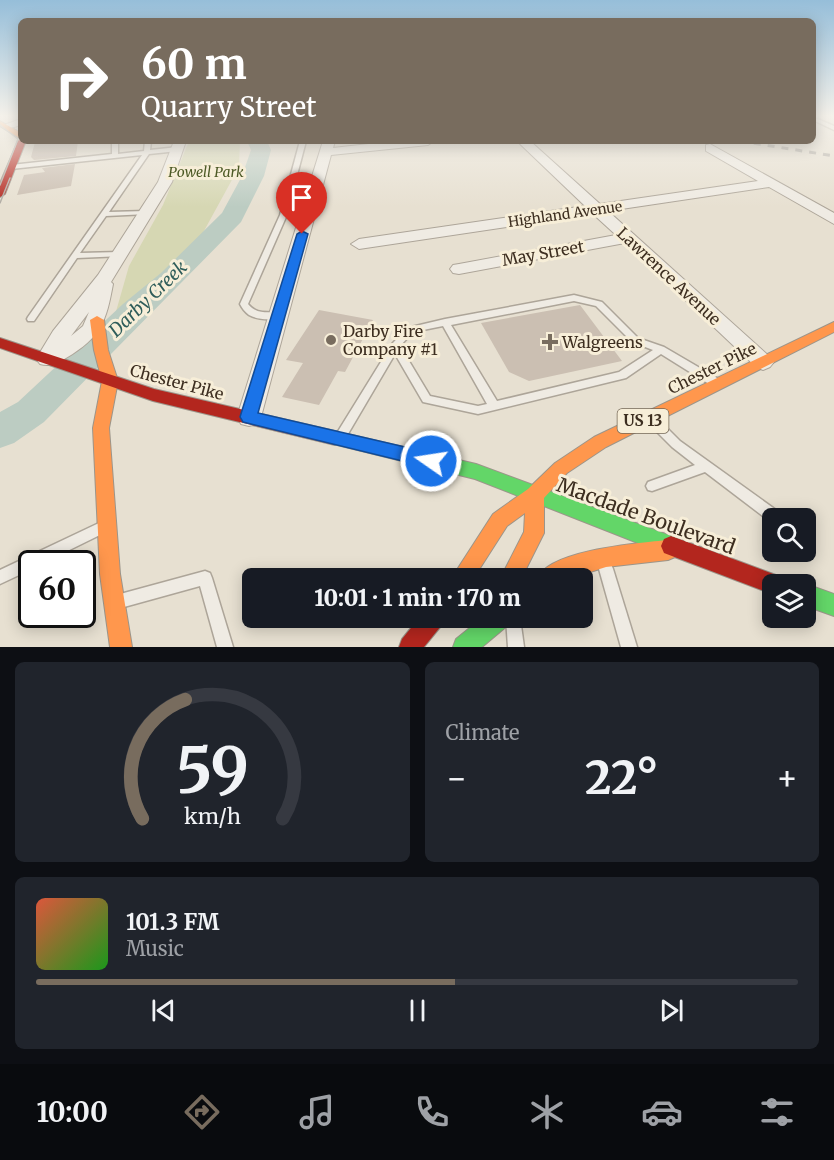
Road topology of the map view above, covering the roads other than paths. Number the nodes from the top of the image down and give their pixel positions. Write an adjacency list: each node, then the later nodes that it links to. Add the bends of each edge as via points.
1 (17, 146): 12 (main road)
2 (115, 146): 11 (lane)
3 (148, 146): 10 (lane)
4 (174, 146): 10 (lane)
5 (179, 146): 16 (street, via 165,182)
6 (302, 146): 18 (lane)
7 (327, 146): 19 (street)
8 (529, 146): 15 (street, Lawrence Avenue)
9 (710, 148): 13 (street)
10 (147, 152): 11 (lane); 17 (lane)
11 (115, 155): 12 (lane)
12 (5, 167): 14 (main road)
13 (771, 183): 15 (street, Highland Avenue); 20 (street)
14 (0, 194)
15 (597, 209): 21 (street, Lawrence Avenue); 22 (street, Highland Avenue)
16 (146, 213): 17 (lane); 23 (street)
17 (104, 214): 24 (lane)
18 (283, 215): 19 (lane); 27 (lane, via 244,304 258,316)
19 (308, 215): 27 (street)
20 (834, 219)
21 (628, 238): 25 (street, May Street); 36 (street, Lawrence Avenue)
22 (358, 244)
23 (120, 254): 24 (lane); 26 (street)
24 (74, 256): 28 (lane)
25 (459, 269)
26 (105, 278): 31 (street); 35 (street, via 60,336)
27 (278, 316): 40 (street)
28 (31, 319)
29 (445, 322): 33 (lane, via 410,330); 34 (lane, via 574,298 599,304 635,340); 39 (lane)
30 (834, 326): 36 (main road, Chester Pike / US 13)
31 (98, 327): 35 (street); 37 (main road)
32 (0, 343): 35 (main road, Chester Pike)
33 (395, 346): 39 (lane, via 427,399 478,410); 42 (lane)
34 (661, 349): 38 (lane); 39 (lane, via 622,375)
35 (56, 362): 37 (main road, Chester Pike)
36 (763, 362): 38 (main road, Chester Pike / US 13)
37 (110, 381): 40 (main road, Chester Pike); 47 (main road, via 101,428)
38 (718, 384): 41 (main road, Chester Pike / US 13)
39 (494, 406)
40 (249, 417): 42 (main road, Chester Pike)
41 (650, 417): 43 (lane, via 676,444); 45 (main road, Chester Pike / US 13, via 574,458)
42 (339, 439): 45 (main road, Chester Pike, via 476,472)
43 (706, 466): 44 (lane); 46 (lane)
44 (652, 486)
45 (535, 495): 48 (main road, Macdade Boulevard); 50 (main road, US 13, via 500,520); 51 (main road, via 534,533)
46 (763, 508)
47 (106, 525): 53 (lane); 56 (main road)
48 (679, 549): 49 (main road); 54 (main road, Macdade Boulevard)
49 (603, 556): 52 (main road); 67 (lane)
50 (467, 568)
51 (516, 568)
52 (568, 568)
53 (0, 577)
54 (762, 579)
55 (816, 599): 57 (main road)
56 (113, 603): 62 (main road); 63 (lane, via 205,578)
57 (834, 605)
58 (425, 628): 64 (main road)
59 (478, 628): 65 (main road)
60 (487, 628): 65 (main road)
61 (514, 628): 66 (lane)
62 (121, 647)
63 (225, 647)
64 (410, 647)
65 (464, 647)
66 (516, 647)
67 (629, 647)

